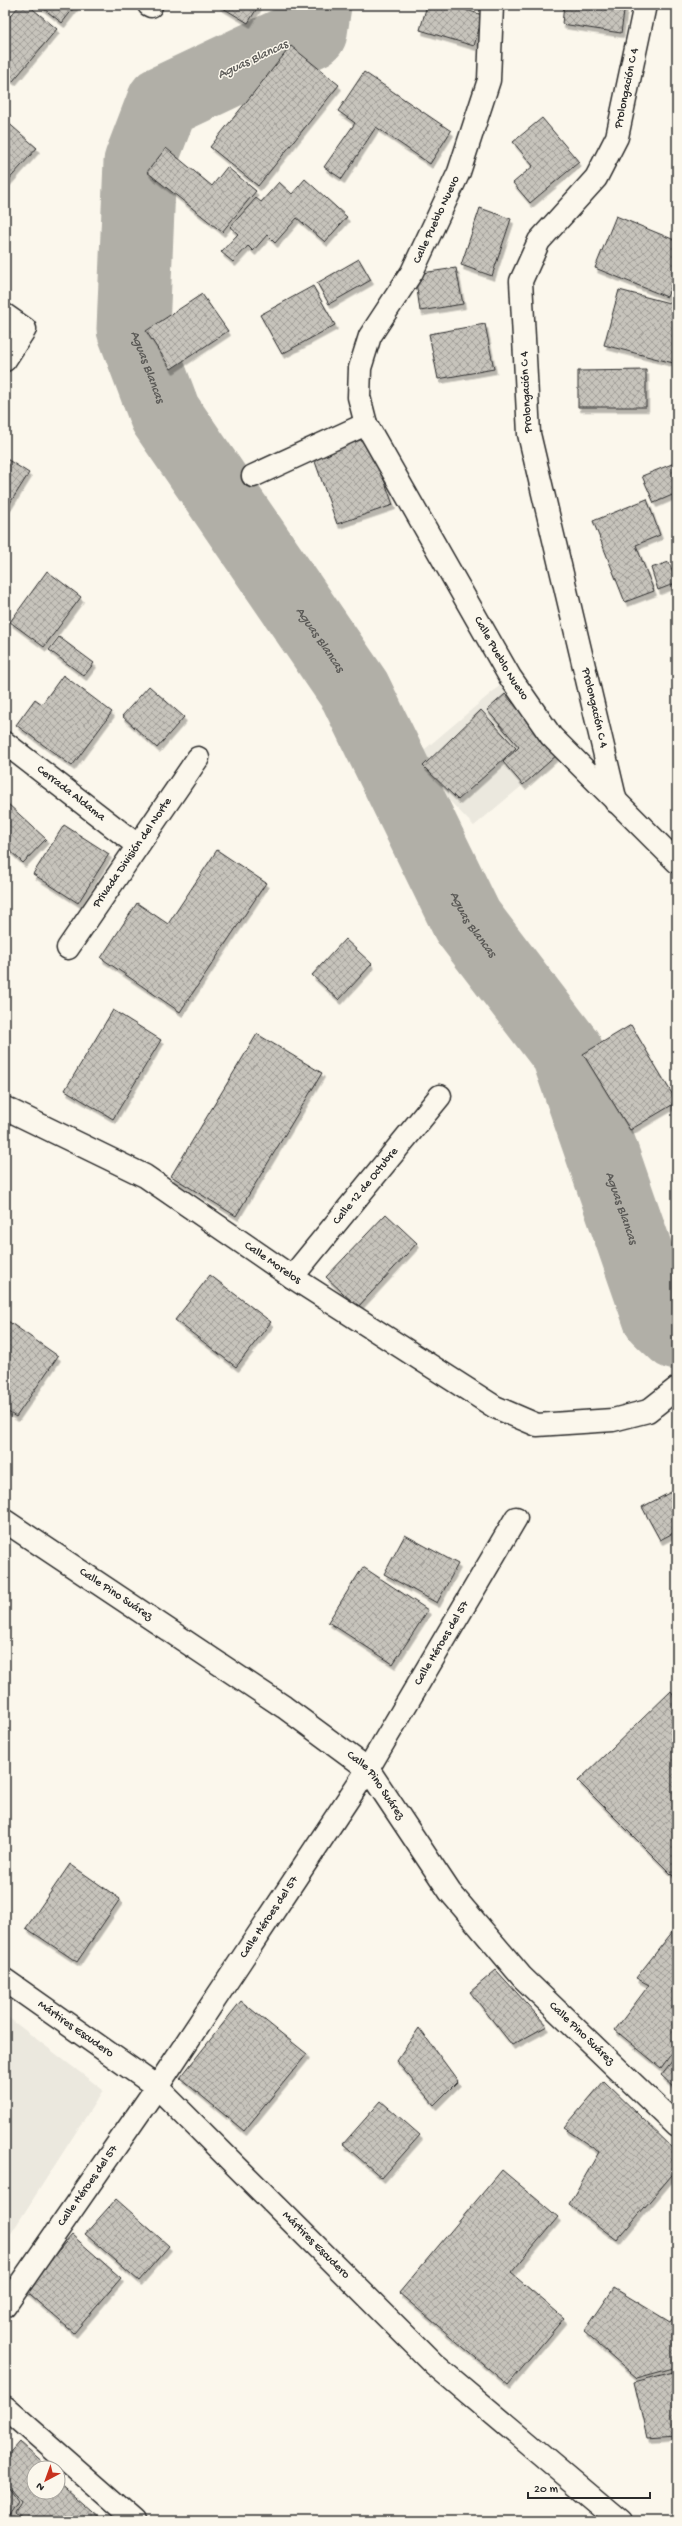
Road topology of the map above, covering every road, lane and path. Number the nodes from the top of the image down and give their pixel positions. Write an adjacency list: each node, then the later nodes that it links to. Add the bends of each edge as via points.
1 (492, 5): 5 (street, Calle Pueblo Nuevo, via 488,80 459,172 412,272 370,336 360,368 359,397)
2 (645, 5): 9 (street, Prolongación C 4, via 617,137 596,178 539,241 521,281 529,434)
3 (5, 315): 4 (street, via 25,329)
4 (5, 360)
5 (366, 424): 6 (street); 9 (street, Calle Pueblo Nuevo, via 510,677 551,736)
6 (253, 476)
7 (5, 743): 10 (street, Cerrada Aldama)
8 (198, 758): 10 (street, Privada División del Norte)
9 (616, 802): 11 (street, Calle Pueblo Nuevo)
10 (137, 845): 12 (street, Privada División del Norte)
11 (677, 862)
12 (68, 948)
13 (440, 1096): 15 (street, Calle 12 de Octubre)
14 (5, 1108): 15 (street, Calle Morelos, via 145,1176)
15 (292, 1277): 16 (street, Calle Morelos, via 495,1407 537,1425 613,1420 648,1411)
16 (677, 1388)
17 (516, 1518): 19 (street, Calle Héroes del 57)
18 (5, 1521): 19 (street, Calle Pino Suárez, via 284,1708)
19 (368, 1769): 21 (street, Calle Héroes del 57); 22 (street, Calle Pino Suárez, via 450,1892 522,1978)
20 (5, 1980): 21 (street, Mártires Escudero)
21 (157, 2087): 23 (street, Calle Héroes del 57); 26 (street, Mártires Escudero, via 434,2364)
22 (677, 2126)
23 (5, 2306)
24 (5, 2407): 25 (street)
25 (135, 2521)
26 (620, 2521)

